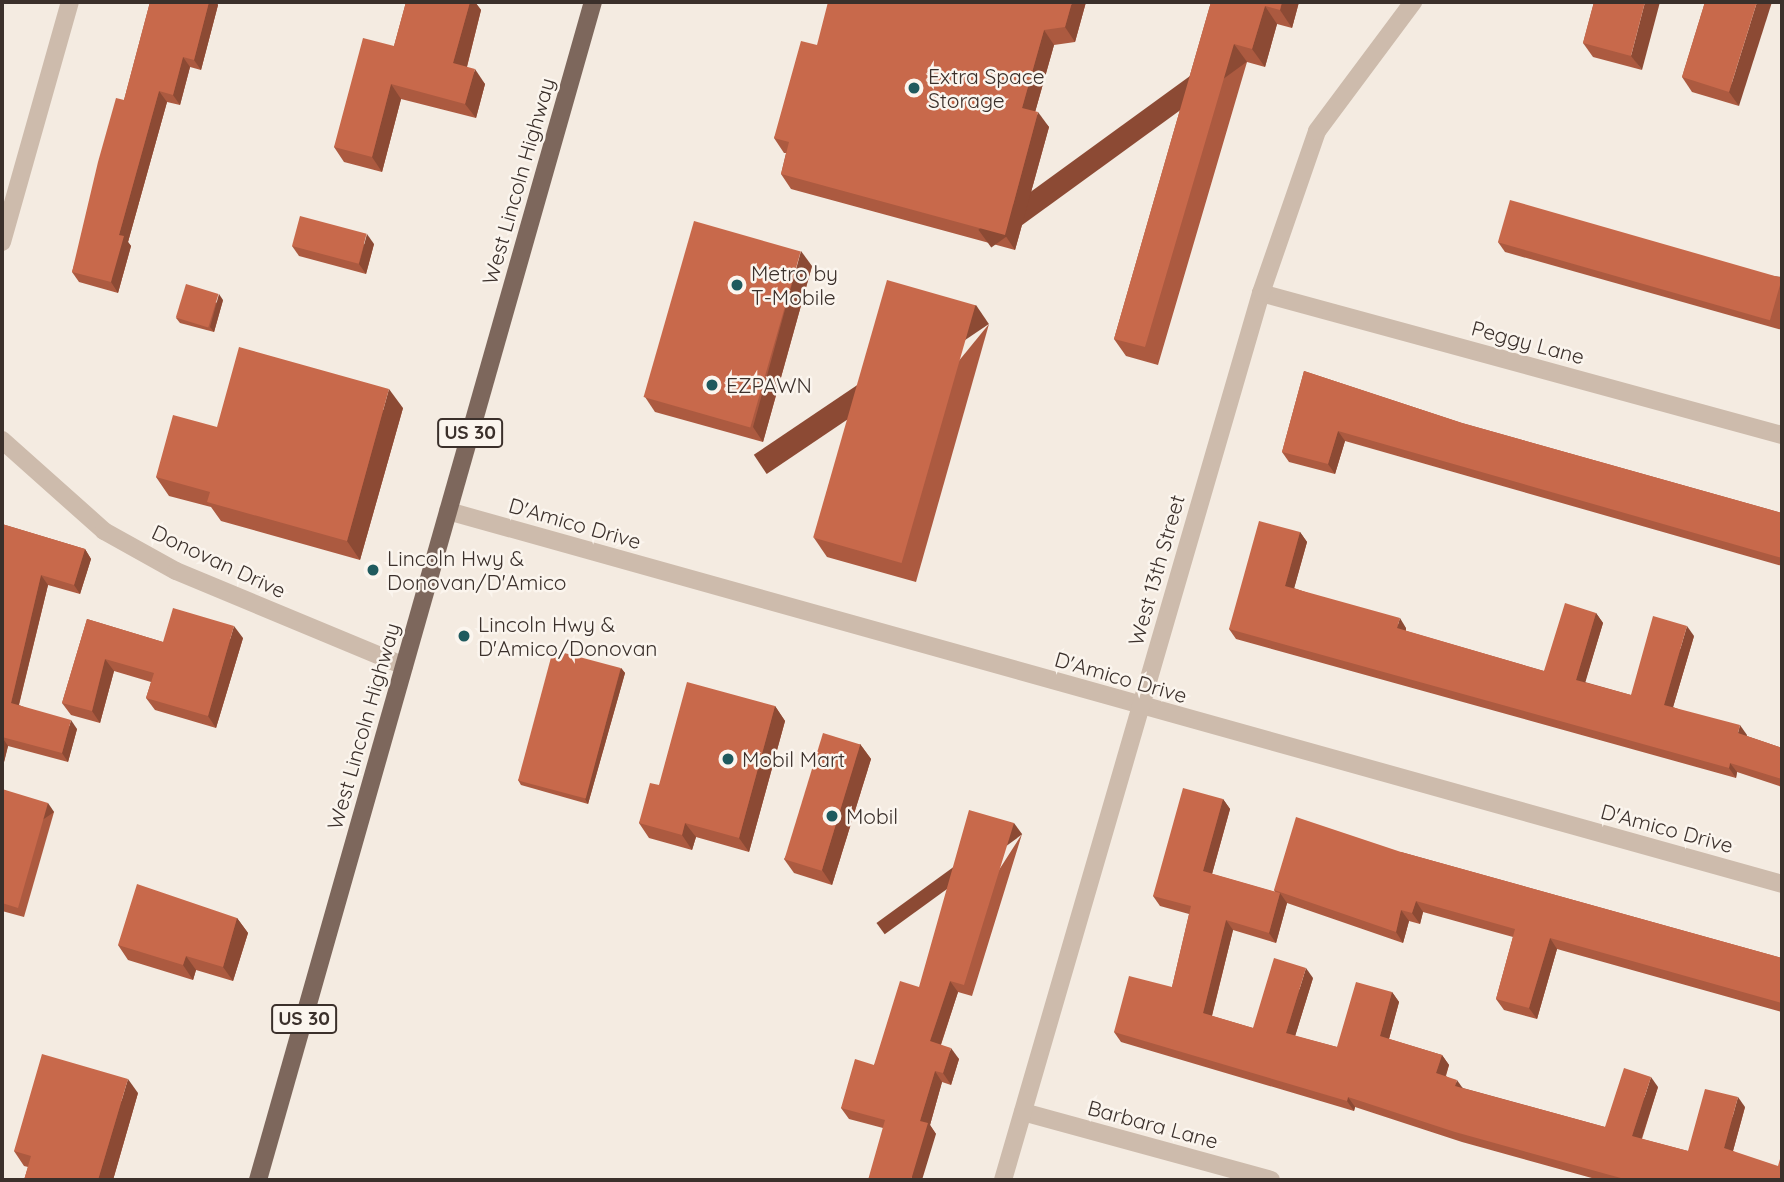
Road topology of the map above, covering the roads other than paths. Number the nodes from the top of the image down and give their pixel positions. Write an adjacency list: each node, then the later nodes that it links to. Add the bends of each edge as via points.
1 (70, 2): 4 (street)
2 (593, 2): 8 (main road, West Lincoln Highway / US 30)
3 (1413, 2): 5 (street, West 13th Street, via 1317,131)
4 (2, 242)
5 (1261, 293): 6 (street, Peggy Lane); 10 (street, West 13th Street)
6 (1782, 435)
7 (2, 440): 9 (street, Donovan Drive, via 104,531 176,572)
8 (448, 511): 9 (main road, West Lincoln Highway / US 30); 10 (street, D'Amico Drive)
9 (404, 666): 13 (main road, West Lincoln Highway / US 30)
10 (1140, 706): 11 (street, D'Amico Drive); 12 (street, West 13th Street)
11 (1782, 884)
12 (1023, 1112): 14 (street, West 13th Street); 15 (street, Barbara Lane)
13 (258, 1180)
14 (1003, 1180)
15 (1271, 1180)

